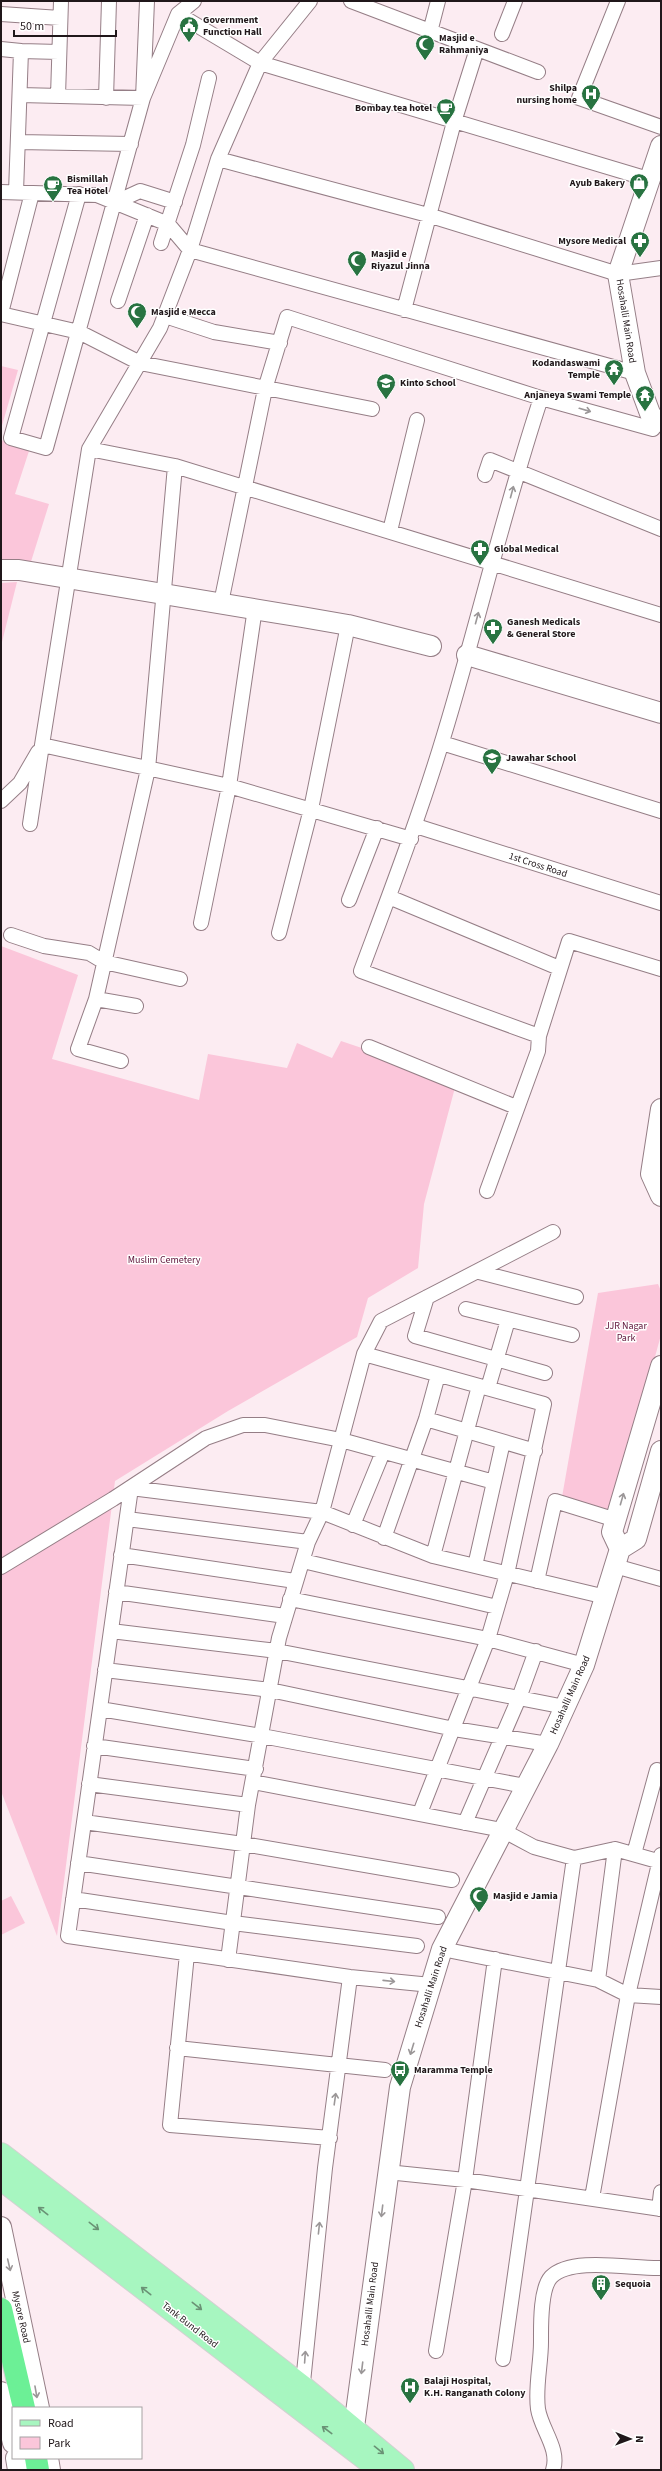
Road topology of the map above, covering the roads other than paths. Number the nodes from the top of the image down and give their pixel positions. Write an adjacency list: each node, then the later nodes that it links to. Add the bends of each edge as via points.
1 (61, 1): 12 (street)
2 (108, 1): 24 (street)
3 (147, 1): 25 (street)
4 (194, 1): 11 (street)
5 (310, 1): 19 (street)
6 (351, 1): 13 (street)
7 (438, 1): 13 (street)
8 (515, 1): 14 (street)
9 (618, 1): 27 (street, via 579,98)
10 (1, 14): 12 (street)
11 (178, 14): 19 (street); 25 (street)
12 (60, 18): 18 (street)
13 (430, 32): 15 (street)
14 (502, 34)
15 (477, 49): 20 (street); 26 (street)
16 (1, 50): 17 (street)
17 (21, 51): 18 (street); 22 (street)
18 (59, 52): 23 (street)
19 (260, 63): 26 (street); 31 (street)
20 (538, 72)
21 (208, 78): 38 (street, via 193,145)
22 (20, 95): 23 (street); 28 (street)
23 (58, 96): 24 (street)
24 (106, 98): 25 (street)
25 (143, 98): 29 (street)
26 (454, 122): 32 (street); 40 (street)
27 (661, 127)
28 (18, 142): 29 (street); 34 (street)
29 (131, 144): 37 (street)
30 (661, 146): 32 (street, Hosahalli Main Road)
31 (218, 159): 40 (street); 43 (street)
32 (648, 179): 46 (street, Hosahalli Main Road)
33 (1, 192): 34 (street)
34 (16, 192): 35 (street)
35 (32, 193): 36 (street); 45 (street)
36 (79, 194): 37 (street, via 97,195); 51 (street)
37 (116, 202): 38 (street, via 140,191); 39 (street); 52 (street)
38 (175, 202): 41 (street)
39 (147, 215): 41 (street); 47 (street)
40 (428, 215): 46 (street); 48 (street)
41 (168, 224): 42 (street); 43 (street)
42 (162, 242)
43 (190, 250): 48 (street); 50 (street)
44 (661, 268): 46 (street)
45 (6, 270): 49 (street)
46 (618, 274): 55 (street, Hosahalli Main Road)
47 (118, 301)
48 (404, 310): 55 (street)
49 (1, 314): 51 (street)
50 (165, 316): 53 (street, via 214,332); 54 (street)
51 (42, 323): 52 (street); 52 (street, via 11,438 46,448)
52 (79, 332): 54 (street)
53 (280, 343): 56 (street); 57 (street, via 287,317)
54 (140, 363): 56 (street); 61 (street)
55 (635, 373): 59 (street, Hosahalli Main Road)
56 (265, 389): 58 (street); 65 (street)
57 (541, 398): 59 (street, one-way to 59, via 653,429); 63 (street)
58 (372, 409)
59 (656, 419)
60 (417, 420): 67 (street)
61 (89, 449): 62 (street); 70 (street)
62 (175, 466): 65 (street); 71 (street)
63 (518, 471): 64 (street, via 490,460); 66 (street); 68 (street, one-way to 63)
64 (485, 475)
65 (243, 488): 67 (street); 72 (street)
66 (661, 529)
67 (390, 531): 68 (street)
68 (492, 563): 74 (street); 77 (street, one-way to 68)
69 (1, 570): 70 (street, via 19,570)
70 (67, 579): 71 (street); 80 (street)
71 (162, 594): 72 (street); 81 (street)
72 (221, 603): 73 (street)
73 (255, 608): 75 (street); 82 (street)
74 (661, 615)
75 (348, 625): 76 (street); 84 (street)
76 (431, 646)
77 (467, 655): 78 (street); 79 (street)
78 (661, 713)
79 (442, 743): 85 (street); 88 (street)
80 (42, 745): 81 (street, 1st Cross Road); 83 (street, via 20,783); 86 (street)
81 (148, 769): 82 (street, 1st Cross Road); 95 (street)
82 (229, 786): 84 (street, 1st Cross Road); 92 (street)
83 (1, 801)
84 (311, 809): 87 (street, 1st Cross Road); 93 (street)
85 (661, 811)
86 (30, 824)
87 (377, 828): 88 (street, 1st Cross Road); 90 (street)
88 (413, 832): 89 (street); 91 (street, 1st Cross Road)
89 (389, 897): 96 (street); 101 (street, via 361,971)
90 (349, 900)
91 (661, 903)
92 (201, 922)
93 (279, 934)
94 (11, 935): 95 (street, via 61,950 76,949)
95 (104, 962): 98 (street); 99 (street)
96 (559, 968): 97 (street, via 569,941); 101 (street)
97 (661, 969)
98 (180, 979)
99 (96, 999): 100 (street); 103 (street, via 78,1049)
100 (136, 1006)
101 (539, 1036): 104 (street, via 538,1051)
102 (369, 1047): 104 (street)
103 (121, 1061)
104 (516, 1107): 107 (street)
105 (661, 1109): 106 (street)
106 (658, 1147): 108 (street, via 651,1174)
107 (487, 1191)
108 (661, 1196)
109 (553, 1232): 110 (street)
110 (479, 1272): 111 (street); 112 (street)
111 (427, 1297): 116 (street, via 381,1321); 117 (street, via 415,1336)
112 (576, 1297)
113 (466, 1310): 114 (street)
114 (508, 1320): 115 (street); 117 (street)
115 (572, 1335)
116 (364, 1354): 120 (street); 124 (street)
117 (497, 1359): 119 (street); 121 (street)
118 (661, 1366): 135 (street, one-way to 118)
119 (545, 1373)
120 (438, 1375): 121 (street); 122 (street)
121 (483, 1387): 123 (street); 126 (street, via 544,1404)
122 (426, 1418): 123 (street); 129 (street)
123 (467, 1431): 125 (street); 130 (street)
124 (341, 1440): 128 (street); 132 (street, via 265,1425 243,1425 206,1438); 133 (street)
125 (503, 1442): 126 (street); 131 (street)
126 (535, 1451): 146 (street)
127 (661, 1451): 137 (street)
128 (383, 1452): 129 (street); 136 (street)
129 (412, 1459): 130 (street); 138 (street)
130 (456, 1472): 131 (street); 141 (street)
131 (494, 1482): 144 (street)
132 (131, 1488): 133 (street); 134 (street); 145 (street)
133 (322, 1512): 136 (street); 139 (street)
134 (126, 1519): 139 (street); 140 (street)
135 (616, 1520): 137 (street); 142 (street, via 612,1532); 149 (street, via 555,1501)
136 (353, 1525): 138 (street)
137 (639, 1527): 142 (street, via 636,1539)
138 (384, 1538): 141 (street)
139 (308, 1542): 143 (street)
140 (121, 1555): 148 (street); 150 (street)
141 (433, 1556): 144 (street)
142 (618, 1558): 147 (street); 151 (street, Hosahalli Main Road)
143 (303, 1561): 148 (street); 153 (street)
144 (474, 1566): 146 (street)
145 (1, 1567)
146 (508, 1574): 149 (street); 153 (street)
147 (661, 1578)
148 (295, 1581): 152 (street)
149 (537, 1581): 151 (street)
150 (116, 1592): 154 (street); 155 (street)
151 (606, 1597): 159 (street, Hosahalli Main Road)
152 (290, 1599): 154 (street); 156 (street)
153 (497, 1607): 156 (street)
154 (285, 1616): 157 (street)
155 (110, 1631): 157 (street); 160 (street)
156 (488, 1639): 158 (street); 161 (street)
157 (277, 1650): 161 (street); 162 (street)
158 (536, 1651): 159 (street); 163 (street)
159 (584, 1665): 164 (street, Hosahalli Main Road)
160 (105, 1670): 162 (street); 165 (street)
161 (470, 1689): 163 (street); 166 (street)
162 (270, 1690): 166 (street); 167 (street)
163 (519, 1698): 164 (street); 168 (street)
164 (565, 1707): 169 (street, Hosahalli Main Road)
165 (100, 1708): 167 (street); 170 (street)
166 (454, 1729): 168 (street); 172 (street)
167 (262, 1736): 172 (street); 173 (street)
168 (503, 1736): 169 (street); 174 (street)
169 (548, 1744): 176 (street, Hosahalli Main Road)
170 (94, 1746): 173 (street); 175 (street)
171 (657, 1770): 184 (street)
172 (437, 1771): 174 (street); 178 (street)
173 (254, 1776): 177 (street); 178 (street, via 389,1809)
174 (484, 1778): 176 (street); 180 (street)
175 (89, 1784): 177 (street); 179 (street)
176 (525, 1786): 181 (street, Hosahalli Main Road)
177 (248, 1805): 182 (street)
178 (420, 1813): 180 (street)
179 (84, 1822): 182 (street); 187 (street)
180 (465, 1823): 181 (street)
181 (502, 1830): 185 (street, via 534,1847); 194 (street, Hosahalli Main Road)
182 (243, 1844): 188 (street); 189 (street)
183 (615, 1849): 184 (street); 185 (street); 200 (street)
184 (634, 1854): 186 (street)
185 (574, 1858): 198 (street)
186 (660, 1859): 202 (street)
187 (78, 1863): 189 (street); 190 (street)
188 (452, 1880)
189 (237, 1888): 191 (street); 192 (street)
190 (73, 1899): 192 (street); 195 (street, via 68,1936)
191 (438, 1917)
192 (233, 1922): 193 (street); 197 (street)
193 (417, 1946)
194 (442, 1949): 196 (street); 201 (street, Hosahalli Main Road)
195 (187, 1954): 197 (street); 204 (street)
196 (495, 1959): 198 (street); 211 (street)
197 (228, 1960): 199 (street)
198 (559, 1971): 200 (street); 212 (street)
199 (350, 1977): 201 (street, one-way to 201); 205 (street)
200 (598, 1980): 202 (street)
201 (431, 1985): 209 (street, Hosahalli Main Road, one-way to 209, via 400,2087)
202 (628, 1995): 203 (street); 215 (street)
203 (661, 1997)
204 (177, 2048): 205 (street); 207 (street, via 170,2125)
205 (340, 2065): 206 (street); 207 (street, one-way to 205)
206 (385, 2070)
207 (330, 2138): 223 (street, one-way to 207)
208 (1, 2154): 223 (main road, one-way to 223)
209 (387, 2172): 211 (street); 230 (street, Hosahalli Main Road, one-way to 230)
210 (1, 2179): 214 (main road, Tank Bund Road)
211 (465, 2180): 212 (street); 220 (street)
212 (527, 2189): 215 (street); 222 (street)
213 (661, 2192): 216 (street)
214 (11, 2196): 228 (main road, Tank Bund Road, one-way to 214)
215 (592, 2198): 216 (street)
216 (660, 2209)
217 (1, 2227): 227 (street, Mysore Road, one-way to 227)
218 (661, 2268): 235 (street, via 638,2269 584,2264 564,2269 550,2278 540,2310 538,2410 550,2437)
219 (1, 2309): 226 (highway)
220 (436, 2351)
221 (1, 2352): 225 (highway)
222 (503, 2359)
223 (302, 2387): 228 (street); 230 (main road)
224 (1, 2392): 229 (street)
225 (14, 2407)
226 (24, 2407)
227 (39, 2407)
228 (300, 2410): 230 (main road, Tank Bund Road, one-way to 228)
229 (12, 2439)
230 (353, 2439): 240 (main road, Tank Bund Road); 241 (main road, one-way to 241)
231 (16, 2459): 236 (street)
232 (24, 2459): 237 (highway)
233 (36, 2459): 238 (highway)
234 (48, 2459): 239 (street)
235 (558, 2468)
236 (18, 2470)
237 (26, 2470)
238 (38, 2470)
239 (50, 2470)
240 (380, 2470)
241 (403, 2470)

